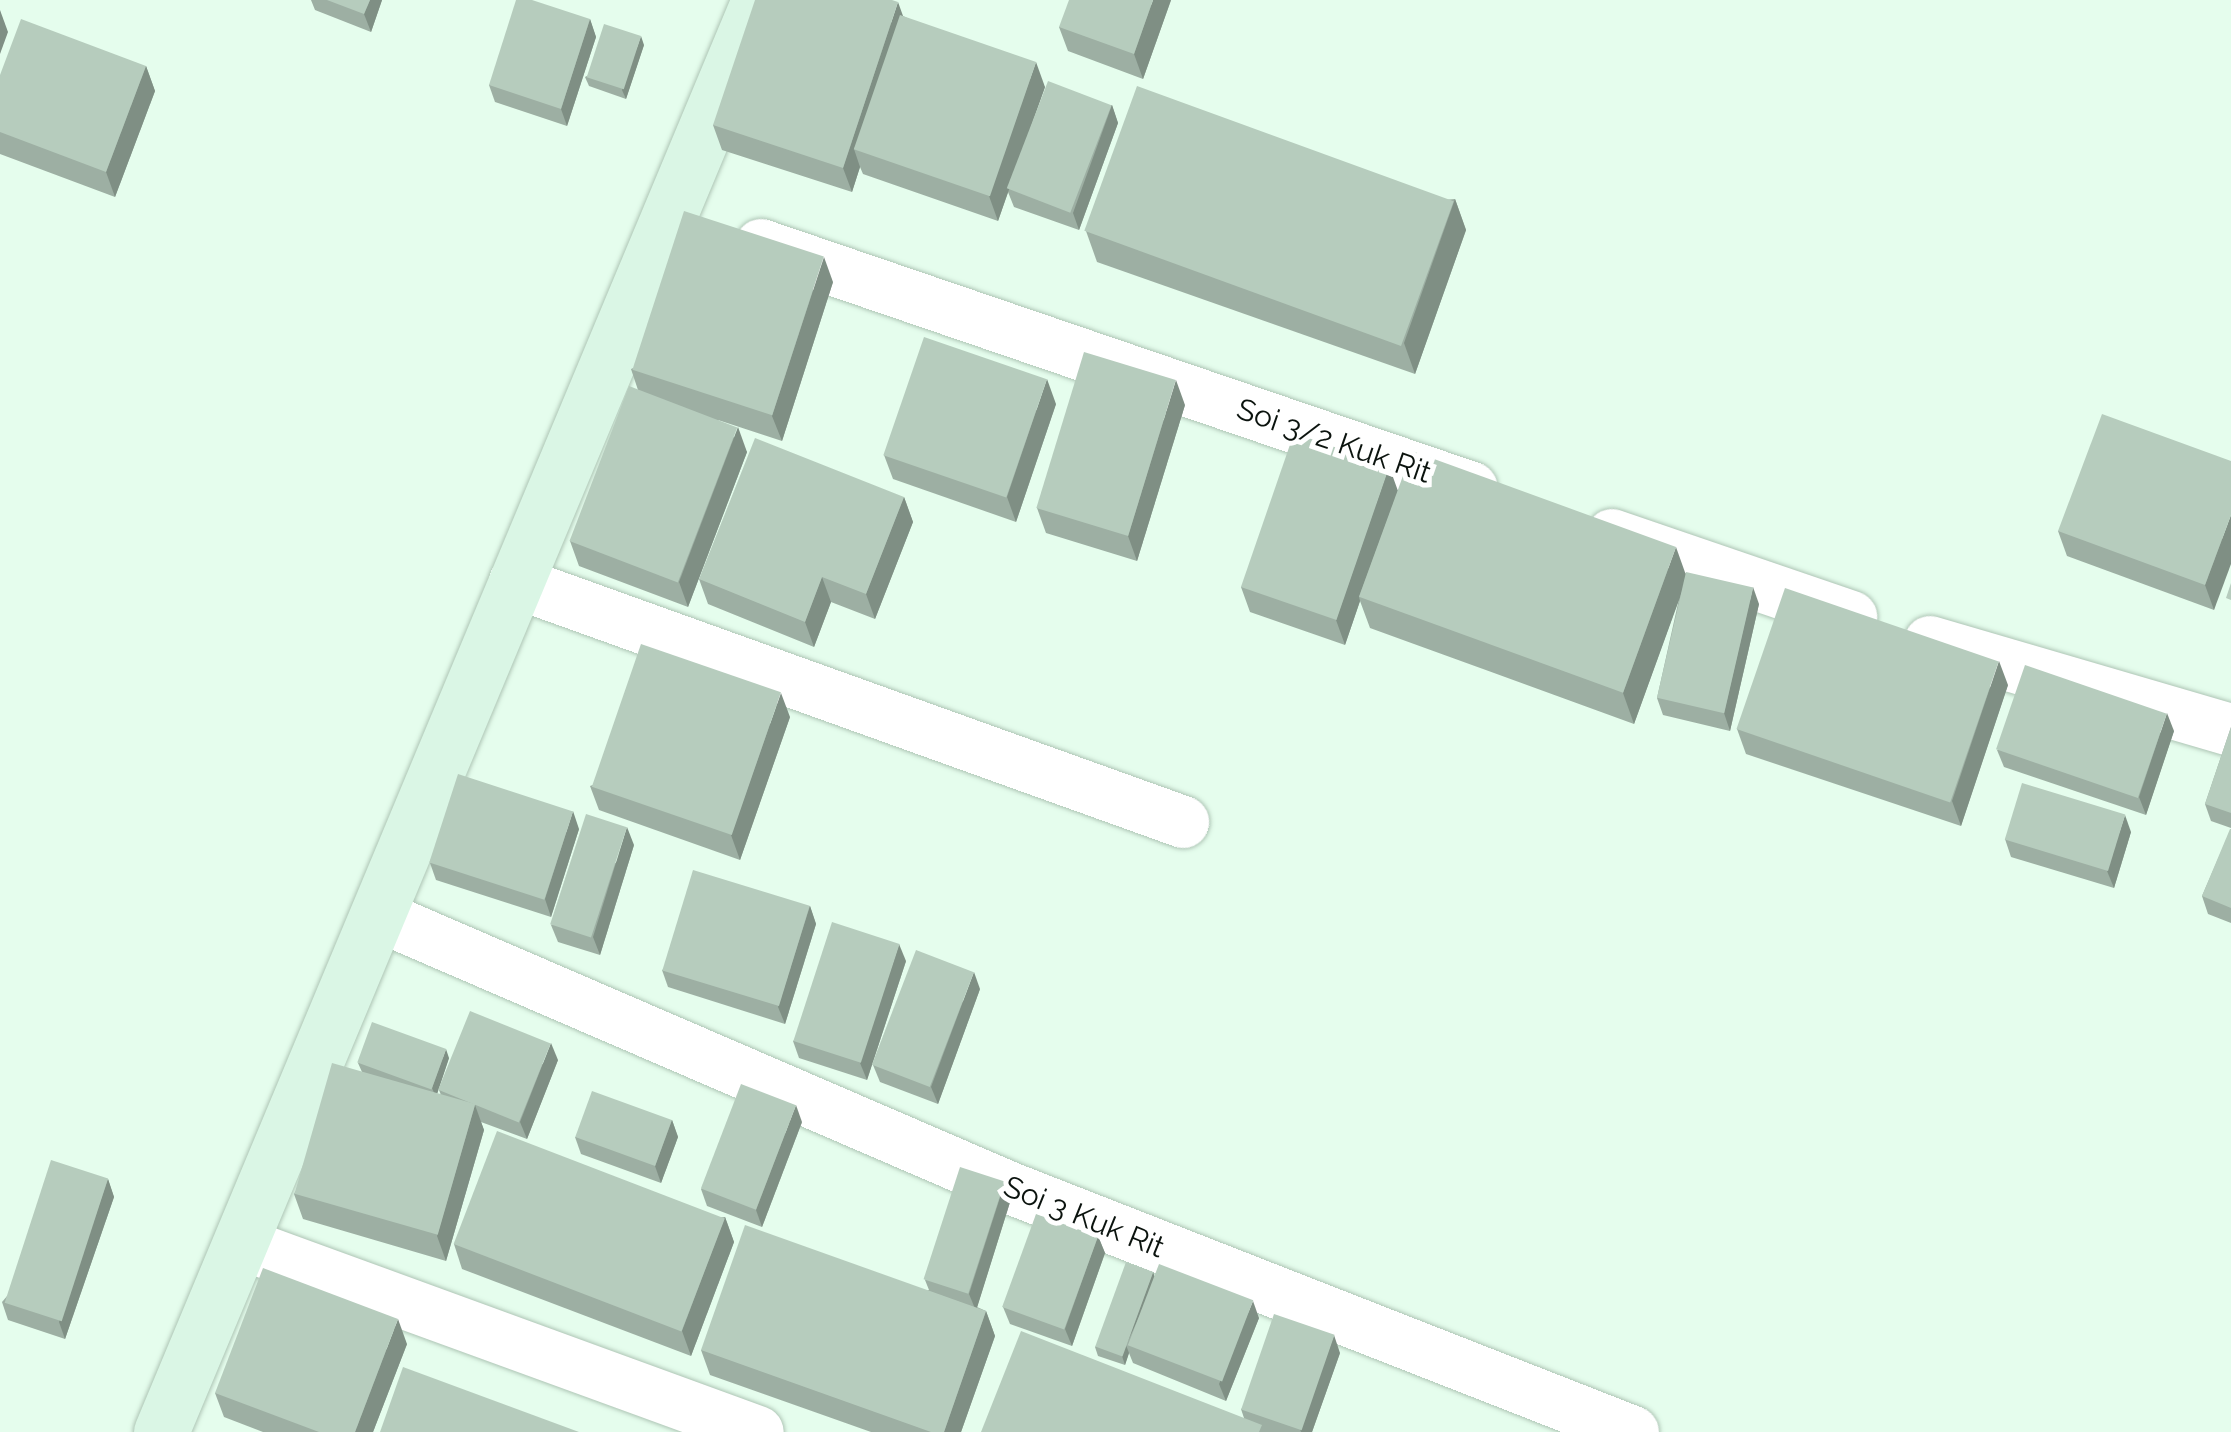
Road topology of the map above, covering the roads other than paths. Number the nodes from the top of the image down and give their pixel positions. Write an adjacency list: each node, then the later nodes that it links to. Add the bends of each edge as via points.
1 (759, 0): 2 (street)
2 (670, 214): 3 (street); 4 (street, Soi 3/2 Kuk Rit, via 1902,634)
3 (516, 582): 5 (street); 6 (street)
4 (2231, 730)
5 (1183, 822)
6 (377, 915): 7 (street); 10 (street, Soi 3 Kuk Rit, via 1010,1188)
7 (240, 1243): 8 (street); 9 (street)
8 (161, 1432)
9 (758, 1432)
10 (1632, 1432)

